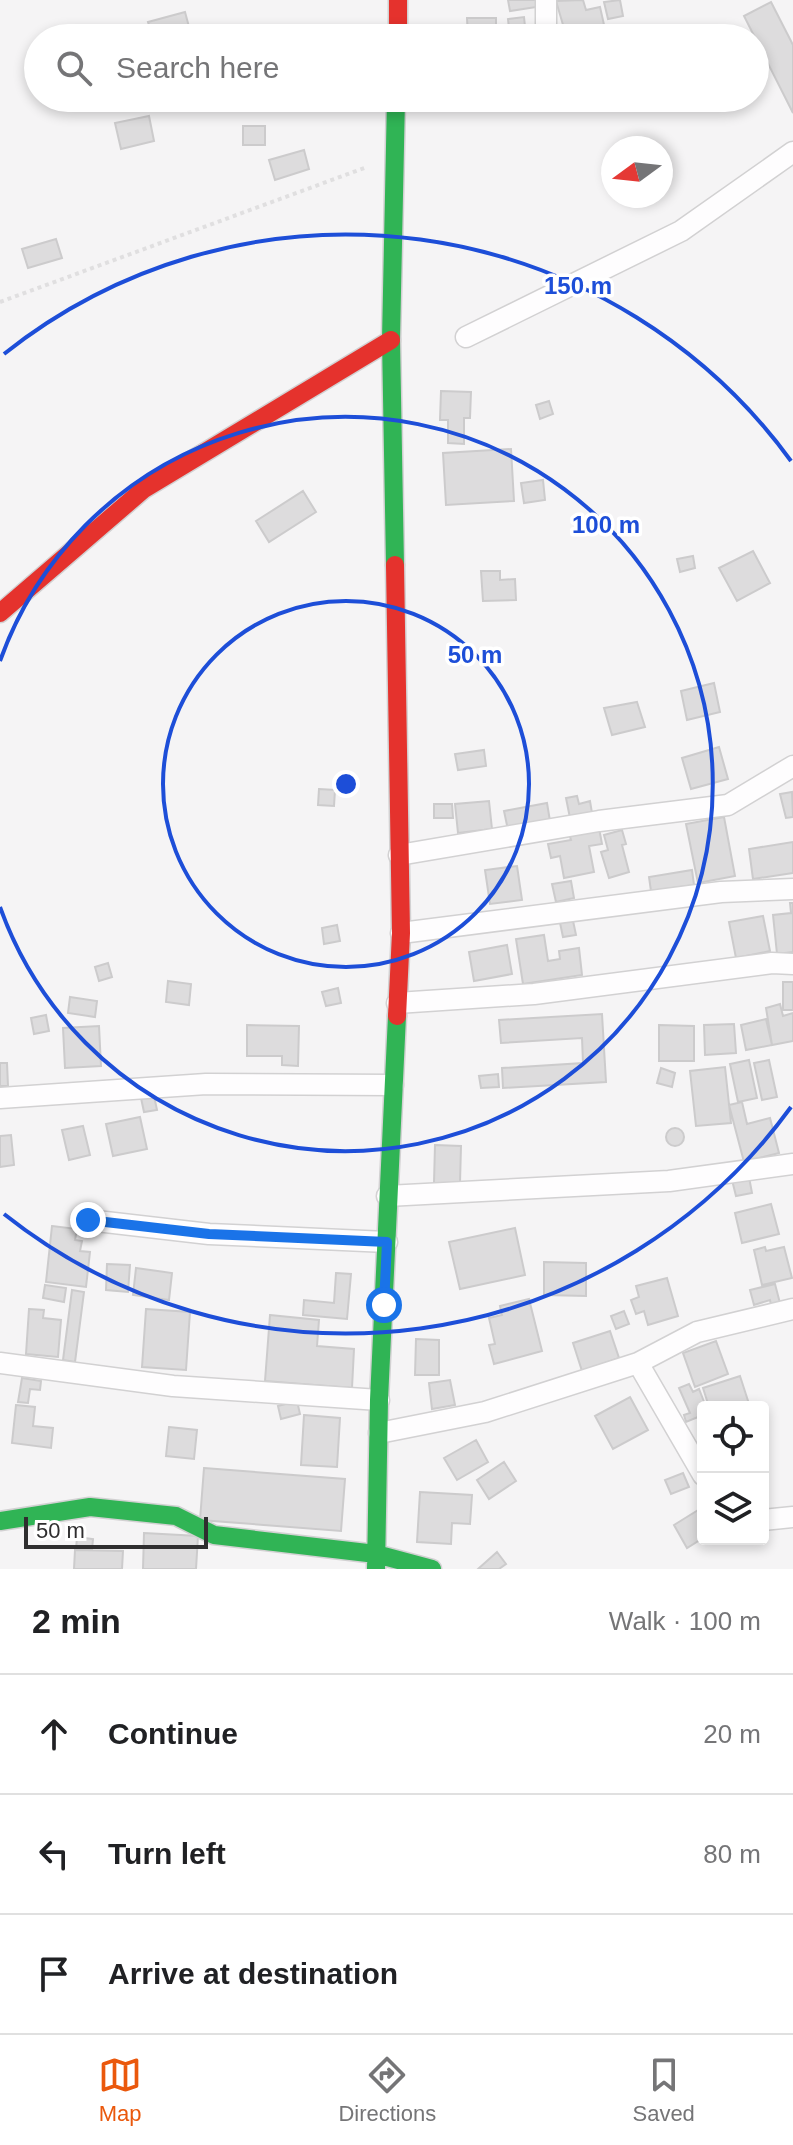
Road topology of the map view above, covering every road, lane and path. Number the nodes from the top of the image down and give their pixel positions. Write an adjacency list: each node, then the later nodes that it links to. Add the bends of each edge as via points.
1 (398, 0): 3 (street)
2 (546, 0): 4 (street)
3 (398, 24)
4 (546, 24)
5 (396, 112): 7 (street)
6 (793, 152): 9 (street, via 681,231)
7 (395, 156): 8 (path); 10 (street)
8 (0, 302)
9 (466, 337)
10 (391, 340): 11 (street, via 144,489); 13 (street)
11 (0, 613)
12 (793, 766): 13 (street, via 728,805)
13 (399, 855): 15 (street)
14 (793, 889): 15 (street, via 721,892)
15 (401, 933): 17 (street)
16 (793, 964): 17 (street, via 534,994)
17 (397, 1003): 18 (street)
18 (393, 1085): 19 (street, via 206,1084); 21 (street)
19 (0, 1098)
20 (793, 1164): 21 (street, via 669,1181)
21 (387, 1196): 23 (street)
22 (88, 1220): 23 (street, via 209,1234)
23 (387, 1242): 27 (street)
24 (793, 1309): 26 (street, via 697,1332)
25 (0, 1363): 27 (street, via 173,1386)
26 (638, 1363): 28 (street, via 485,1412); 29 (street)
27 (379, 1400): 28 (street)
28 (379, 1433): 35 (street)
29 (702, 1473)
30 (793, 1517): 32 (street)
31 (21, 1518): 33 (street); 34 (street); 35 (street, via 90,1507 176,1516 214,1535)
32 (769, 1519)
33 (0, 1521)
34 (0, 1540)
35 (376, 1561): 36 (street)
36 (432, 1569)

